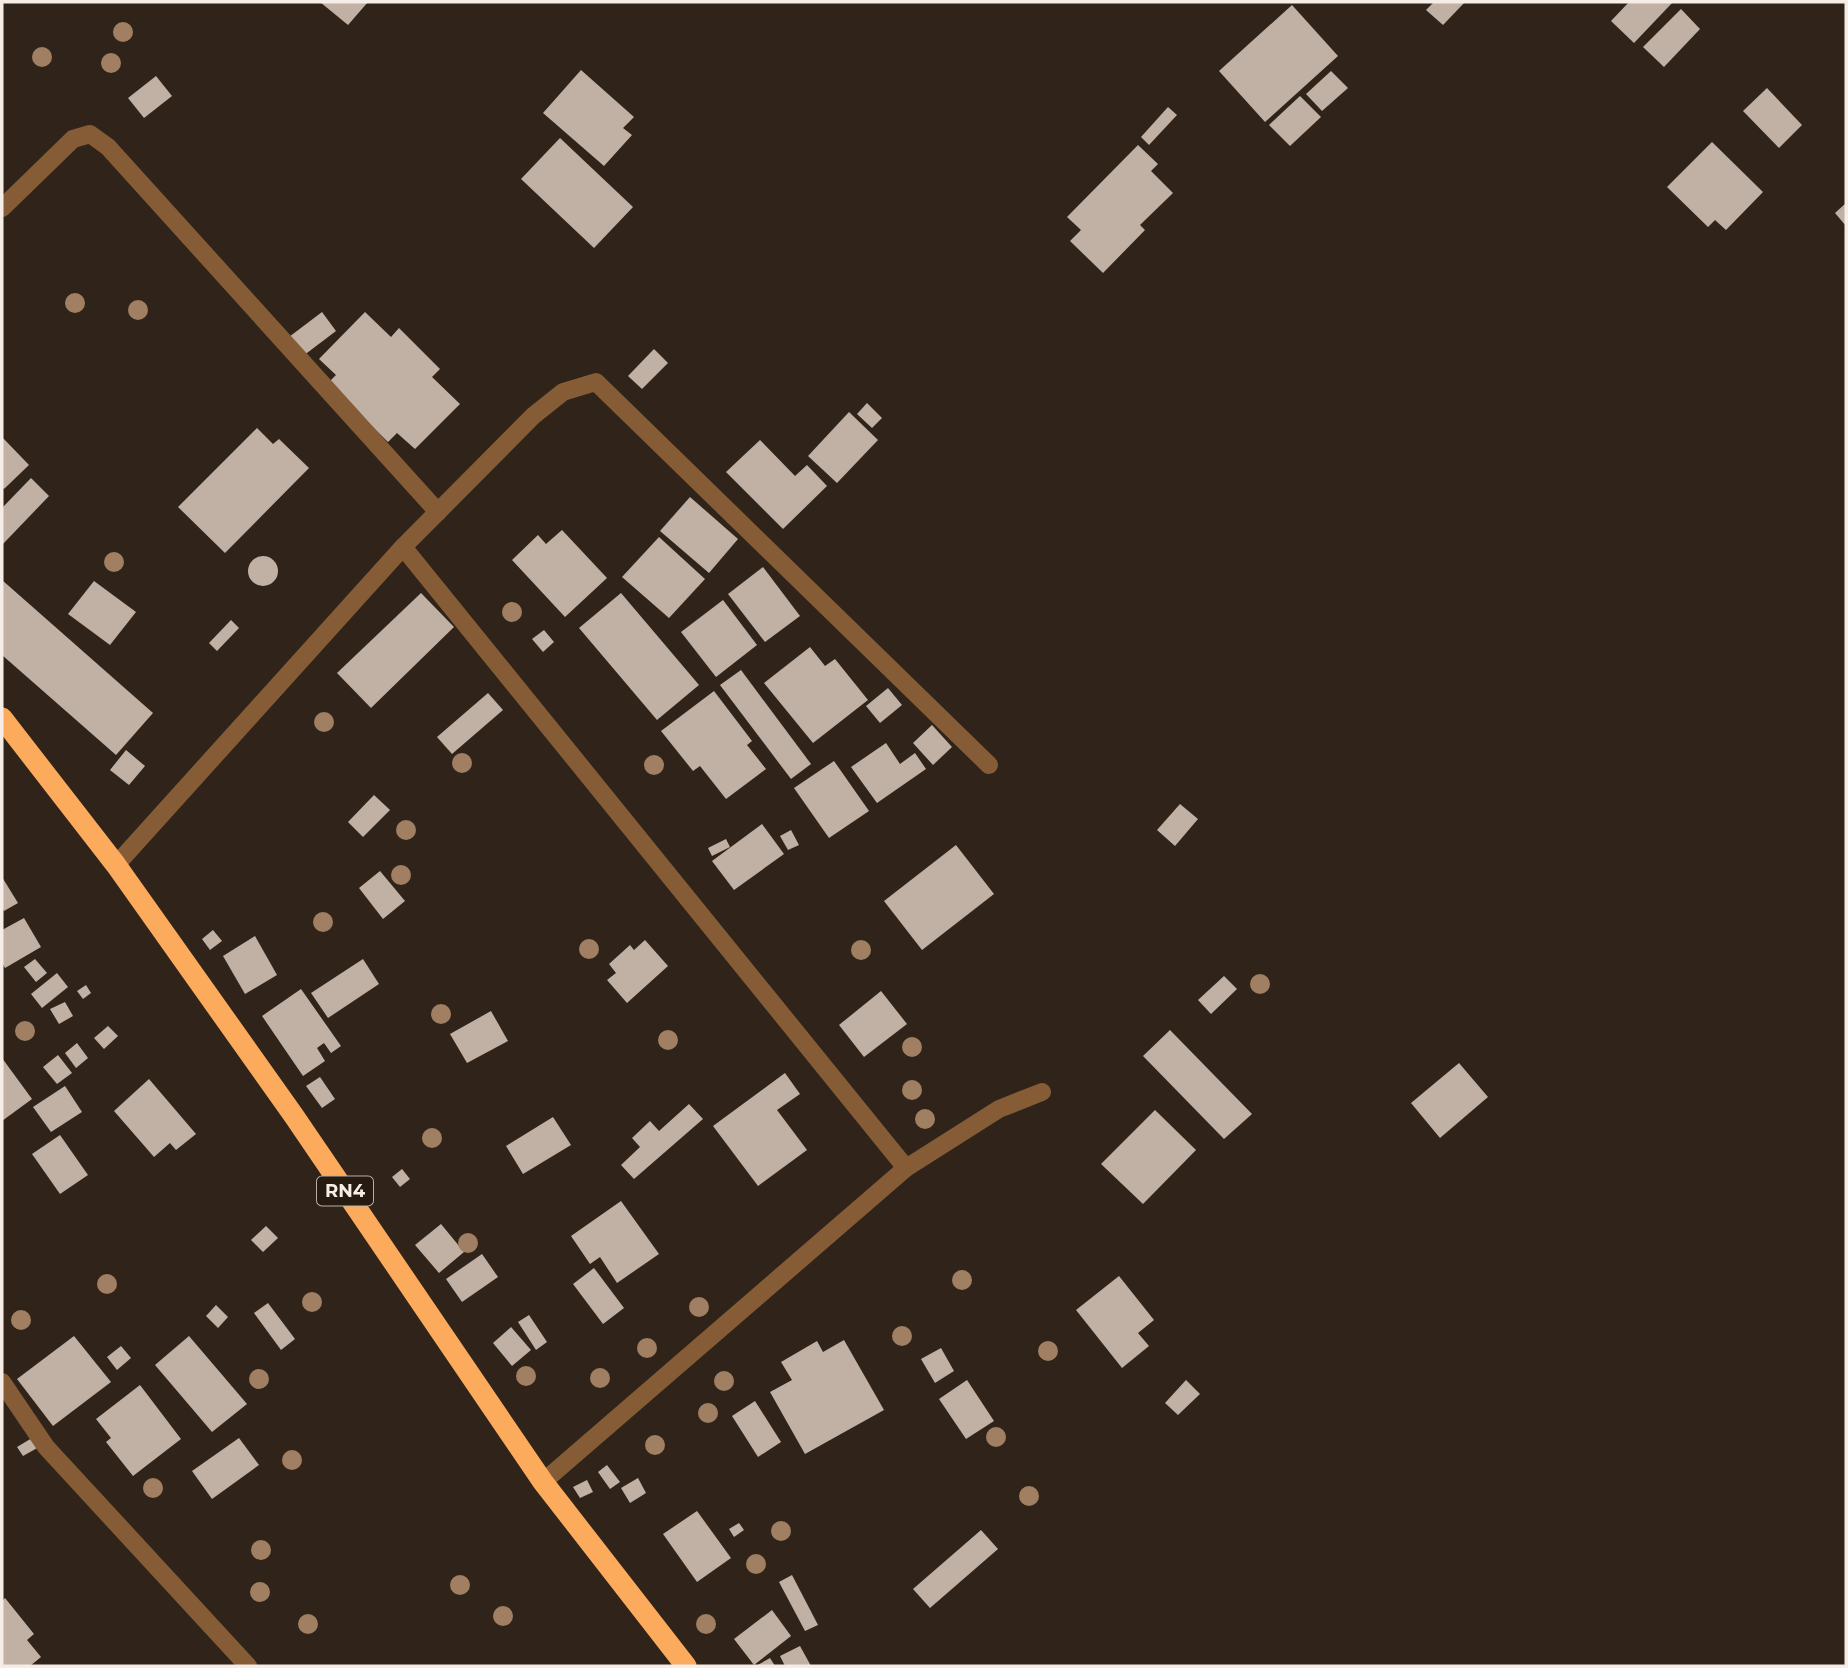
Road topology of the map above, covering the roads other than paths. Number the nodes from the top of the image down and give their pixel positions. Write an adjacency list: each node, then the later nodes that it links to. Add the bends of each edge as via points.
1 (2, 208): 2 (street, via 73,139 90,134 108,147)
2 (438, 512): 3 (street); 5 (street, via 533,416 564,392 596,382)
3 (403, 547): 6 (street); 8 (street)
4 (2, 718): 6 (highway, RN4)
5 (989, 765)
6 (116, 865): 10 (highway, RN4, via 294,1116)
7 (1042, 1092): 8 (street, via 999,1109)
8 (906, 1168): 10 (street)
9 (2, 1382): 11 (street, via 46,1447)
10 (543, 1482): 12 (highway, RN4)
11 (248, 1666)
12 (686, 1666)

